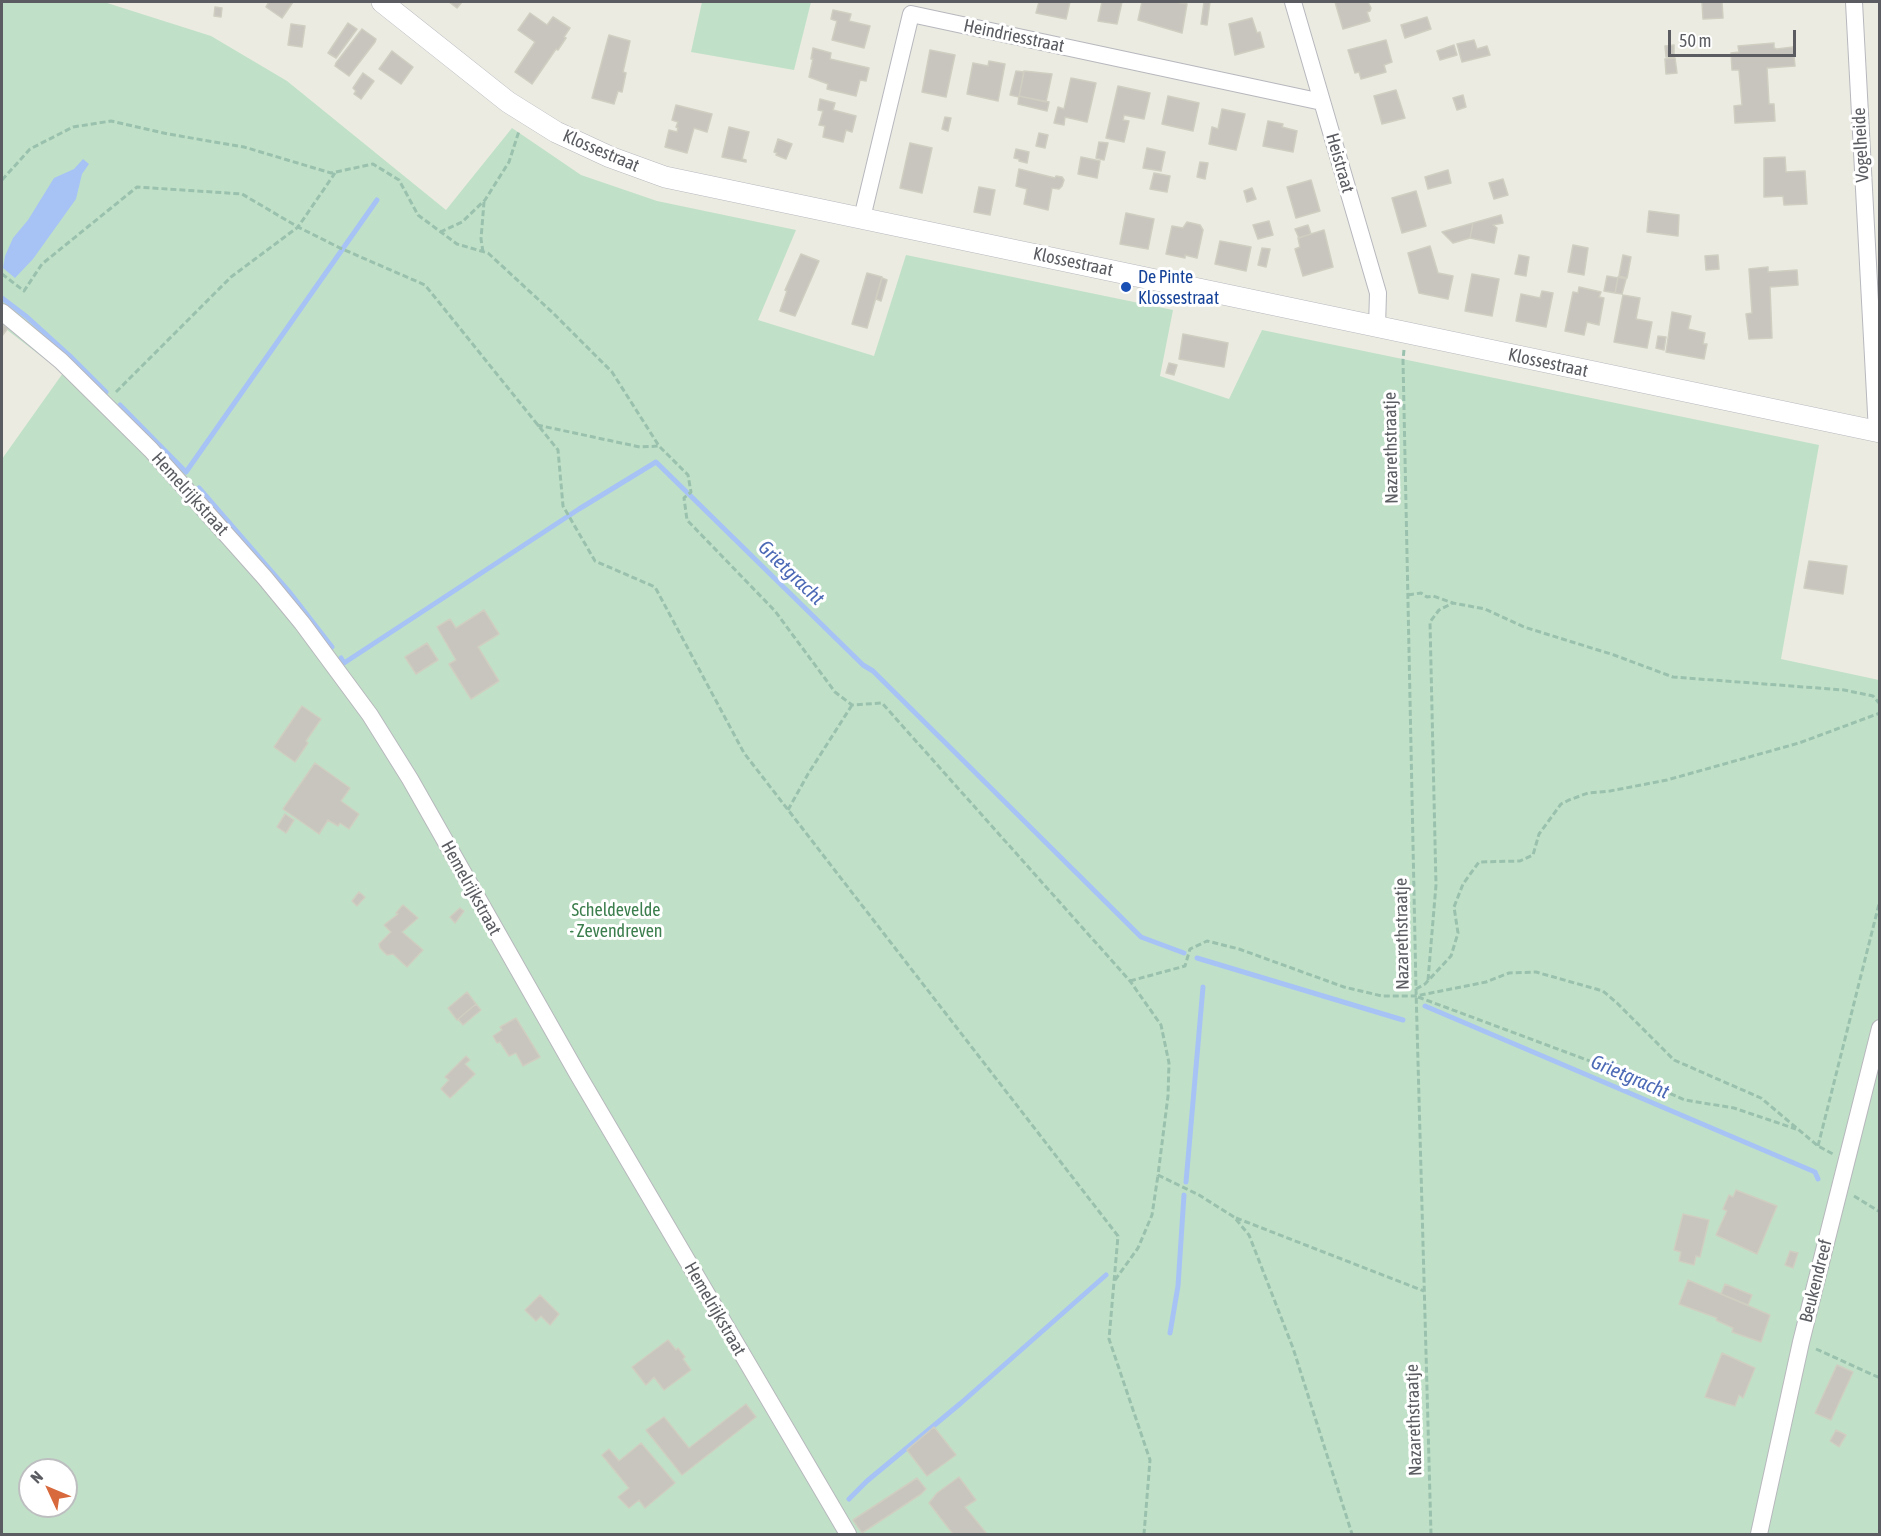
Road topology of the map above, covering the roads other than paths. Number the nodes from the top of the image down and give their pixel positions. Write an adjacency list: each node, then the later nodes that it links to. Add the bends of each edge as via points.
1 (382, 2): 5 (street, Klossestraat, via 508,102 556,132 610,157 665,177)
2 (1293, 2): 4 (street, Heistraat)
3 (1854, 2): 8 (street, Vogelheide)
4 (1322, 102): 5 (street, Heindriesstraat, via 910,14); 7 (street, Heistraat, via 1378,293)
5 (862, 218): 7 (street, Klossestraat)
6 (2, 312): 10 (street, Hemelrijkstraat, via 61,362 151,450 303,623 370,715)
7 (1377, 327): 8 (street, Klossestraat)
8 (1878, 432)
9 (1880, 1028): 11 (street, Beukendreef, via 1801,1342)
10 (849, 1534)
11 (1759, 1534)

